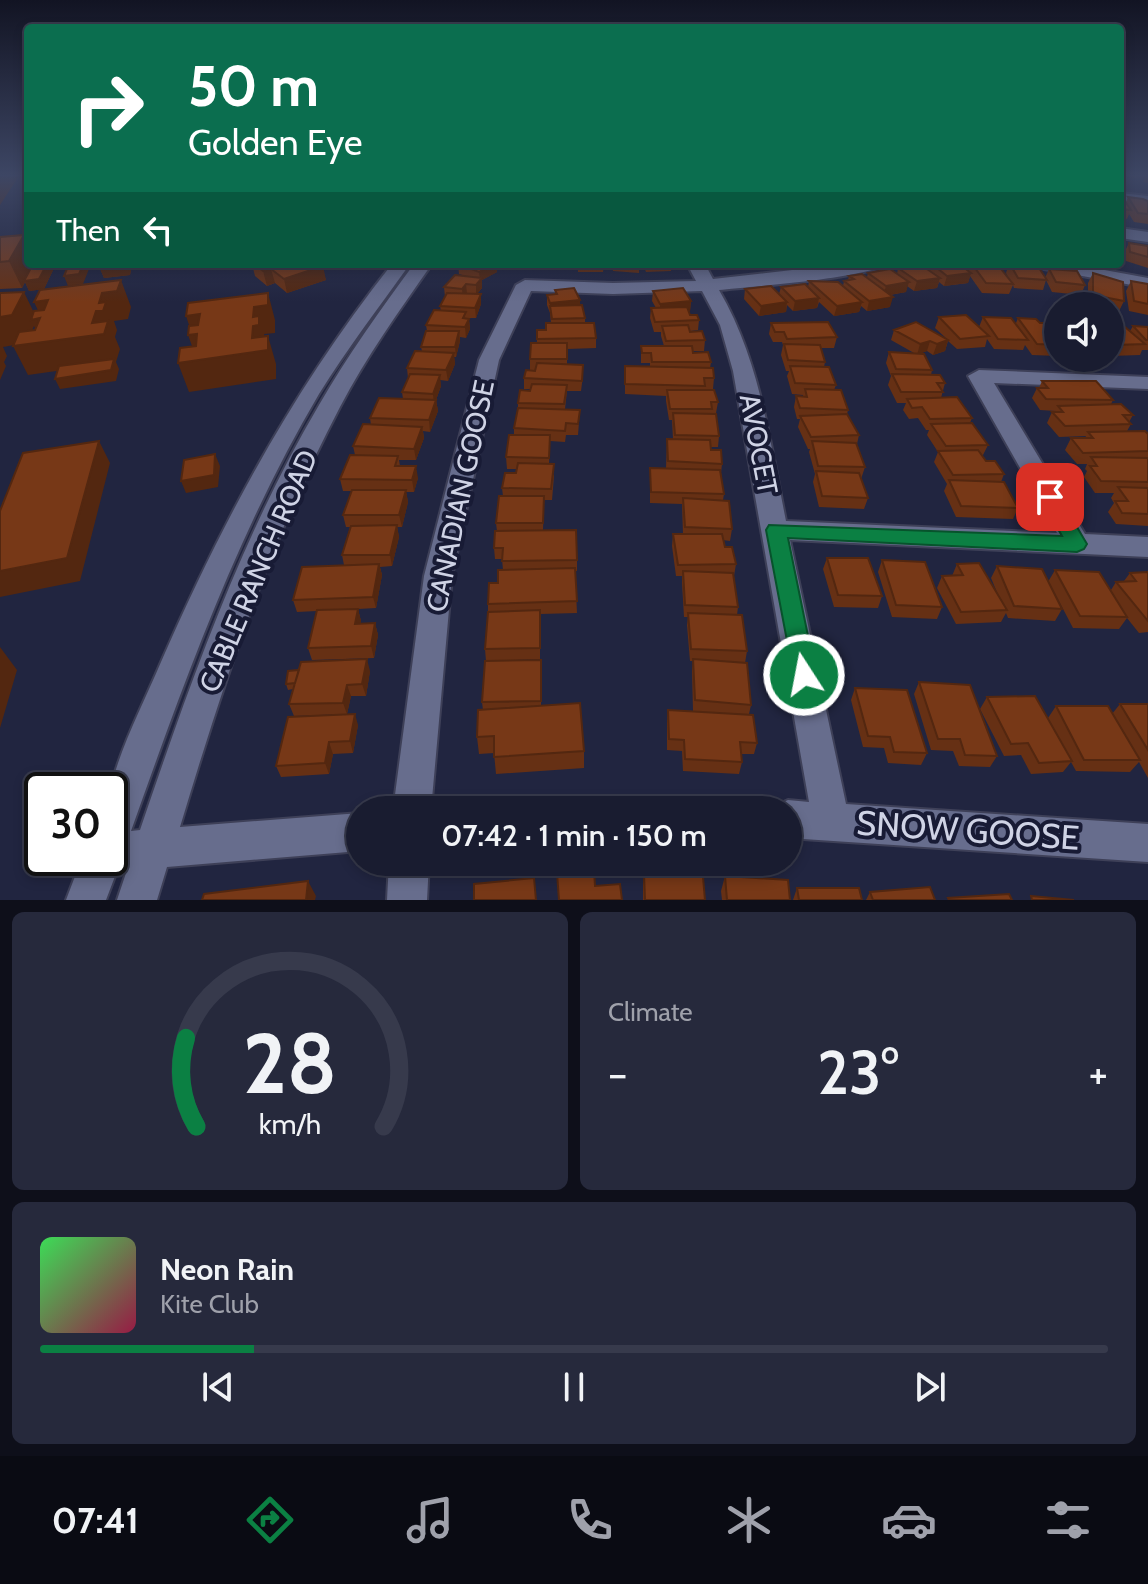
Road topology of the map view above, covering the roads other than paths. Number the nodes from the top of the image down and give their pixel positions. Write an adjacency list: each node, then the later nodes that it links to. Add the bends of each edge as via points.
1 (1124, 234): 2 (street)
2 (1148, 237)
3 (398, 268): 13 (street, CABLE RANCH ROAD, via 331,361 261,483 189,635)
4 (420, 268): 19 (street, CABLE RANCH ROAD, via 344,380 293,481 240,605)
5 (849, 268): 7 (street, via 788,277)
6 (1066, 268): 8 (street)
7 (702, 274): 10 (street, AVOCET, via 730,325 744,371); 14 (street, CANADIAN GOOSE, via 623,289 525,285 489,360 441,560)
8 (1148, 283)
9 (1148, 383): 11 (street, via 979,376)
10 (776, 530): 11 (street); 16 (street, AVOCET)
11 (1077, 544): 12 (street)
12 (1148, 547)
13 (128, 791)
14 (414, 796)
15 (802, 820): 16 (street, SNOW GOOSE)
16 (831, 821): 18 (street, SNOW GOOSE)
17 (346, 833): 19 (street)
18 (1148, 843)
19 (153, 850): 20 (street); 24 (street, CABLE RANCH ROAD)
20 (128, 851)
21 (95, 876): 23 (street)
22 (408, 876): 25 (street)
23 (86, 900)
24 (137, 900)
25 (407, 900)

